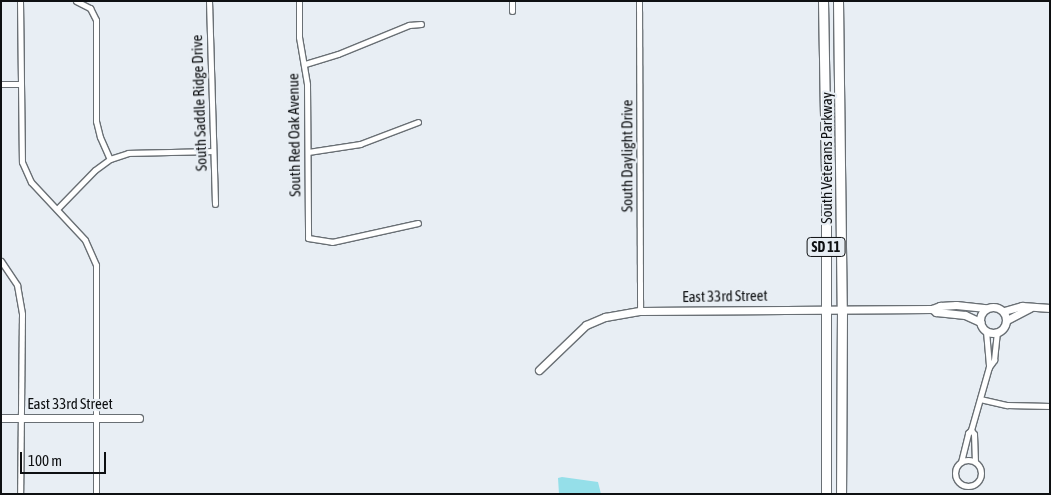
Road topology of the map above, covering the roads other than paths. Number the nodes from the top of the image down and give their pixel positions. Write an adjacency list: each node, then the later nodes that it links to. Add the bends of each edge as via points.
1 (20, 1): 13 (street)
2 (76, 1): 17 (street, via 86,4 96,20 96,121)
3 (210, 1): 15 (street, South Saddle Ridge Drive)
4 (299, 1): 11 (street, South Red Oak Avenue, via 299,37)
5 (512, 1): 9 (street)
6 (639, 1): 28 (street, South Daylight Drive)
7 (823, 1): 22 (highway, South Veterans Parkway / SD 11)
8 (838, 1): 26 (highway, South Veterans Parkway / SD 11)
9 (512, 11)
10 (421, 24): 11 (street, via 409,25)
11 (305, 64): 16 (street, South Red Oak Avenue)
12 (1, 84): 13 (street)
13 (20, 84): 19 (street, via 22,162 31,182)
14 (418, 122): 16 (street, via 360,144)
15 (213, 151): 17 (street, via 128,153); 18 (street, South Saddle Ridge Drive)
16 (308, 152): 20 (street, South Red Oak Avenue, via 308,238 332,242)
17 (110, 159): 19 (street)
18 (214, 204)
19 (57, 209): 40 (street, via 85,240 96,266)
20 (418, 223)
21 (1, 261): 39 (street, via 20,295)
22 (826, 308): 26 (street, East 33rd Street); 28 (street, East 33rd Street); 47 (highway, South Veterans Parkway / SD 11)
23 (986, 308): 27 (street, East 33rd Street, via 956,305); 29 (street, East 33rd Street, via 996,307); 31 (street)
24 (1030, 308): 25 (street, East 33rd Street); 29 (street, East 33rd Street, via 1022,306); 30 (street, East 33rd Street)
25 (1050, 308)
26 (842, 309): 27 (street, East 33rd Street); 48 (highway, South Veterans Parkway / SD 11)
27 (932, 309): 31 (street, East 33rd Street, via 965,315)
28 (640, 311): 35 (street, East 33rd Street, via 605,317 586,325)
29 (1004, 311): 30 (street)
30 (1007, 320): 33 (street, East 33rd Street, via 1004,329)
31 (980, 322): 32 (street)
32 (986, 331): 33 (street); 34 (street)
33 (997, 332): 34 (street, via 994,360)
34 (989, 367): 36 (street)
35 (539, 370)
36 (980, 399): 37 (street, via 1007,405); 42 (street)
37 (1050, 406)
38 (1, 418): 39 (street, East 33rd Street)
39 (22, 418): 40 (street, East 33rd Street); 45 (street)
40 (96, 418): 41 (street, East 33rd Street); 46 (street)
41 (139, 418)
42 (971, 430): 43 (street); 44 (street)
43 (961, 462): 44 (street); 44 (street, via 956,469 956,477 961,484 969,486 977,483 981,475 980,466)
44 (975, 462)
45 (20, 494)
46 (96, 494)
47 (826, 494)
48 (841, 494)

